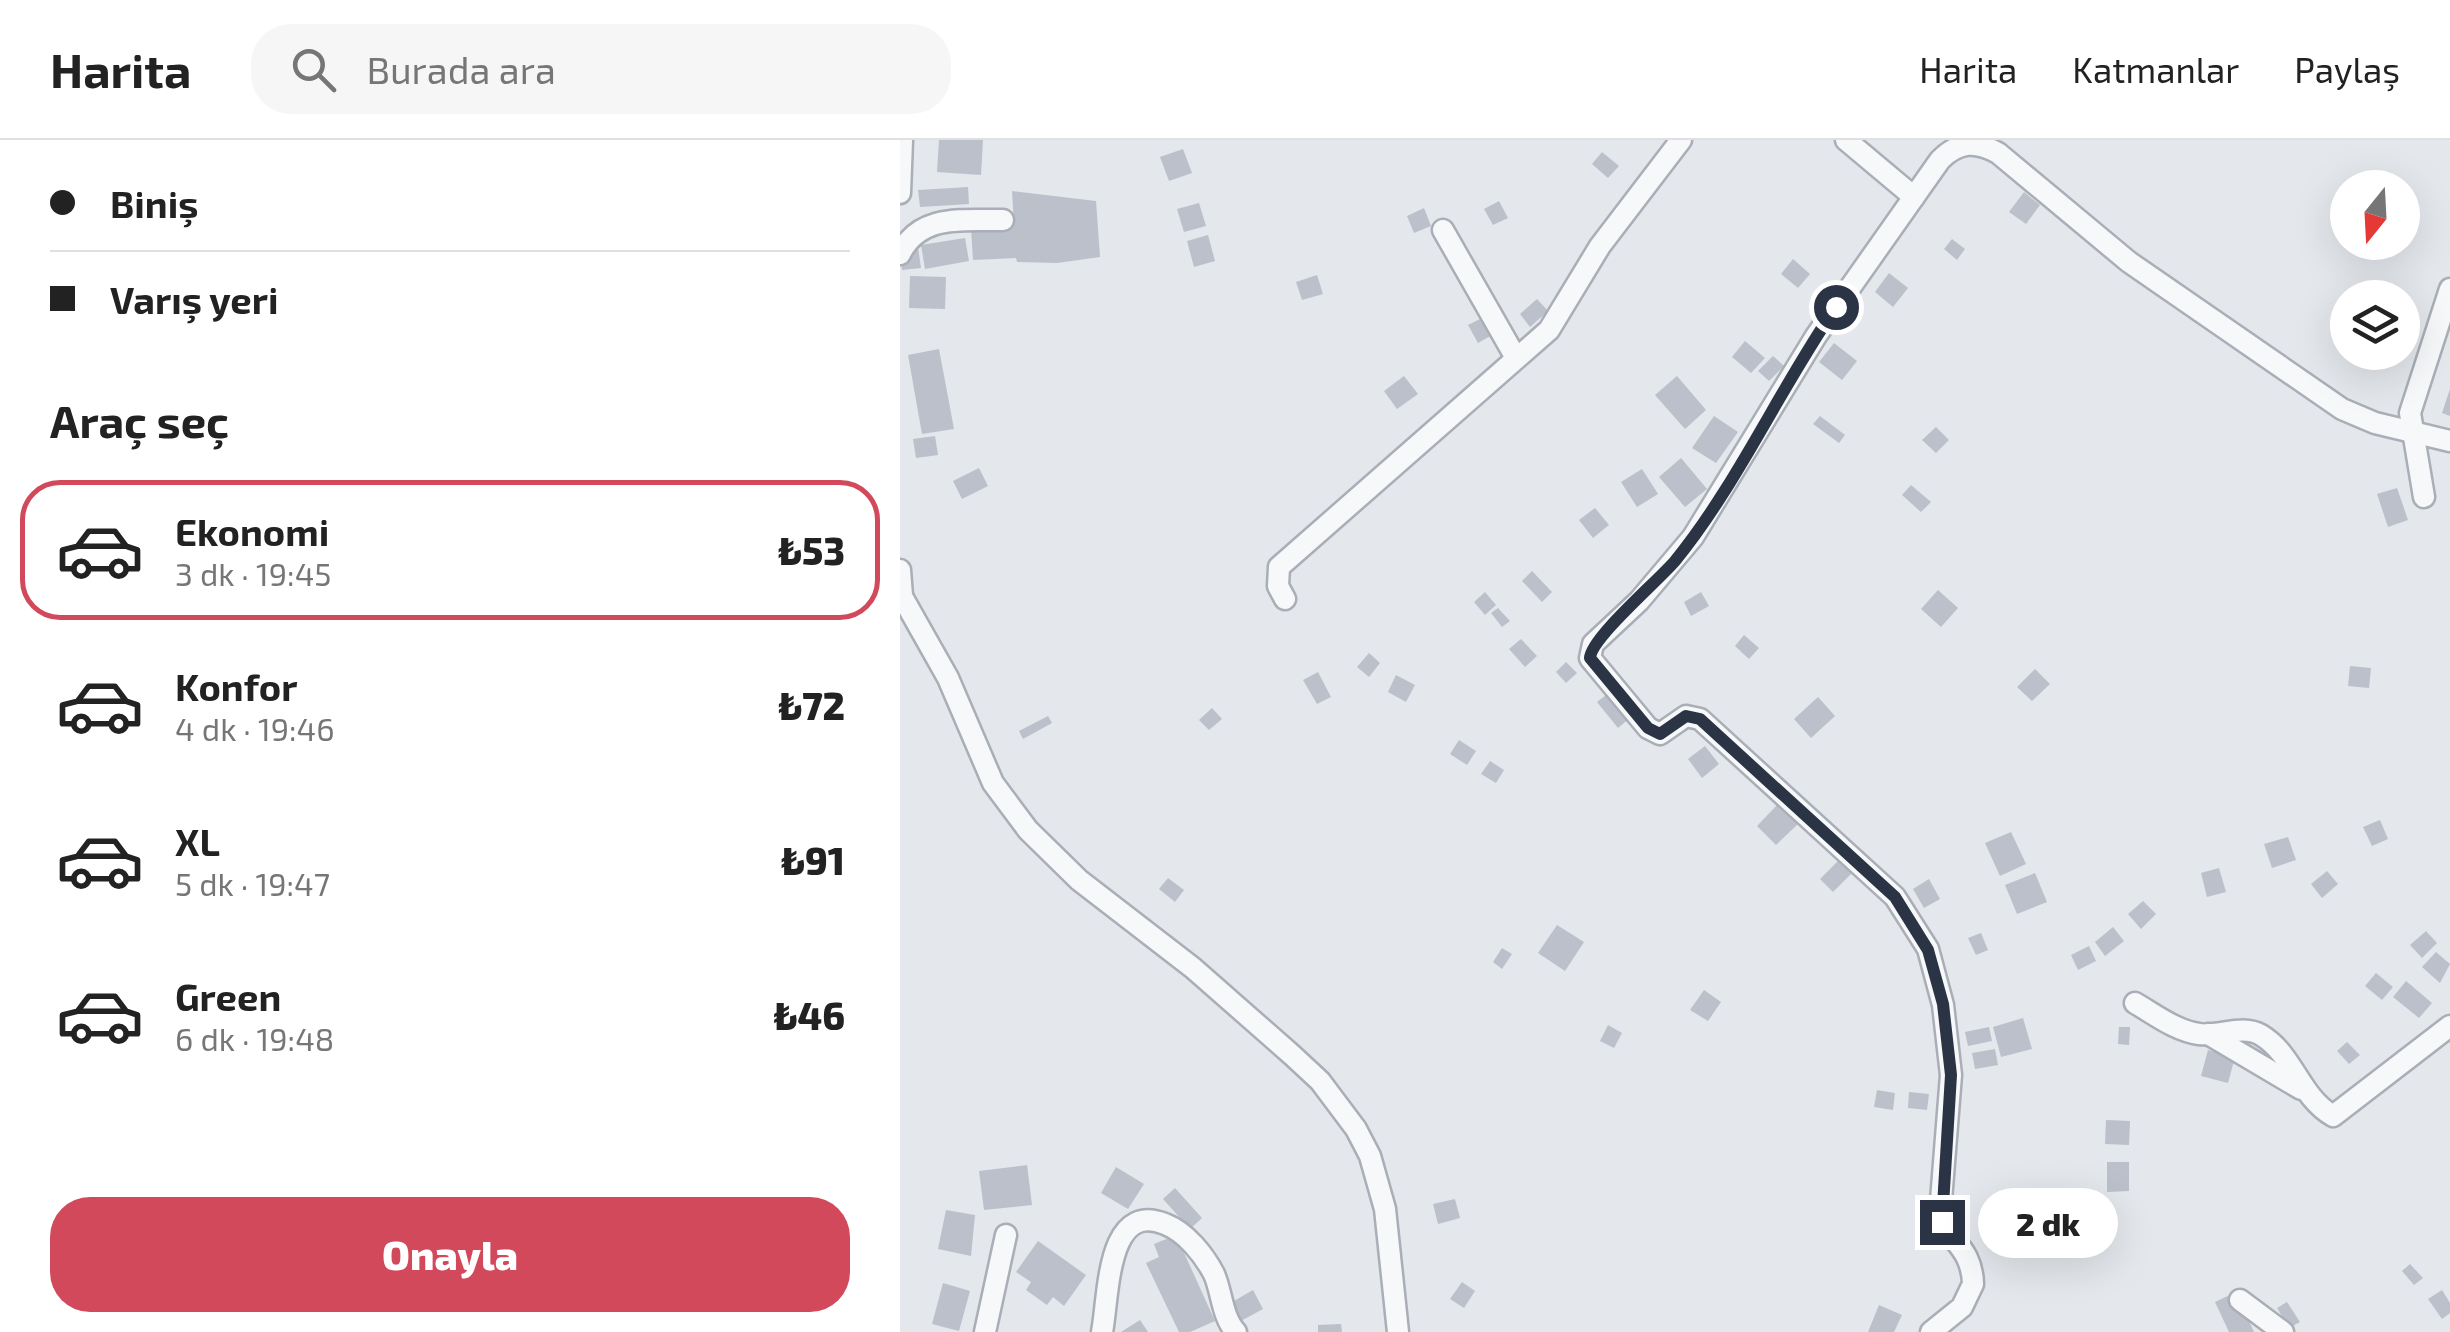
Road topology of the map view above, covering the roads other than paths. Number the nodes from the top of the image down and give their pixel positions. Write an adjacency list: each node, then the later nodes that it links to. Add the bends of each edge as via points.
1 (902, 140): 4 (street)
2 (1681, 140): 10 (street, via 1600,246 1560,318)
3 (1846, 140): 5 (street)
4 (900, 192)
5 (1914, 196): 11 (street, via 1950,150 1987,147 2129,262 2342,409); 25 (street, via 1816,336 1693,537 1590,652 1648,728 1660,734 1686,716 1700,719 1895,897 1928,950 1951,1075 1940,1213 1963,1246 1973,1284 1962,1306)
6 (1003, 220): 8 (street, via 926,226 908,238)
7 (1443, 230): 10 (street)
8 (900, 254)
9 (2450, 289): 11 (street, via 2417,384)
10 (1516, 358): 16 (street, via 1285,560 1277,575)
11 (2412, 430): 12 (street); 13 (street)
12 (2450, 442)
13 (2424, 498)
14 (900, 570): 15 (street)
15 (901, 595): 24 (street, via 948,678 993,783 1028,830 1292,1055 1356,1129 1385,1209)
16 (1285, 599)
17 (2135, 1003): 18 (street, via 2184,1030 2208,1034 2338,1115)
18 (2450, 1026)
19 (1006, 1236): 21 (street)
20 (2240, 1300): 26 (street)
21 (984, 1332)
22 (1102, 1332): 23 (street, via 1116,1248 1130,1226 1146,1220 1167,1224 1194,1246 1213,1273)
23 (1236, 1332)
24 (1398, 1332)
25 (1931, 1332)
26 (2282, 1332)

